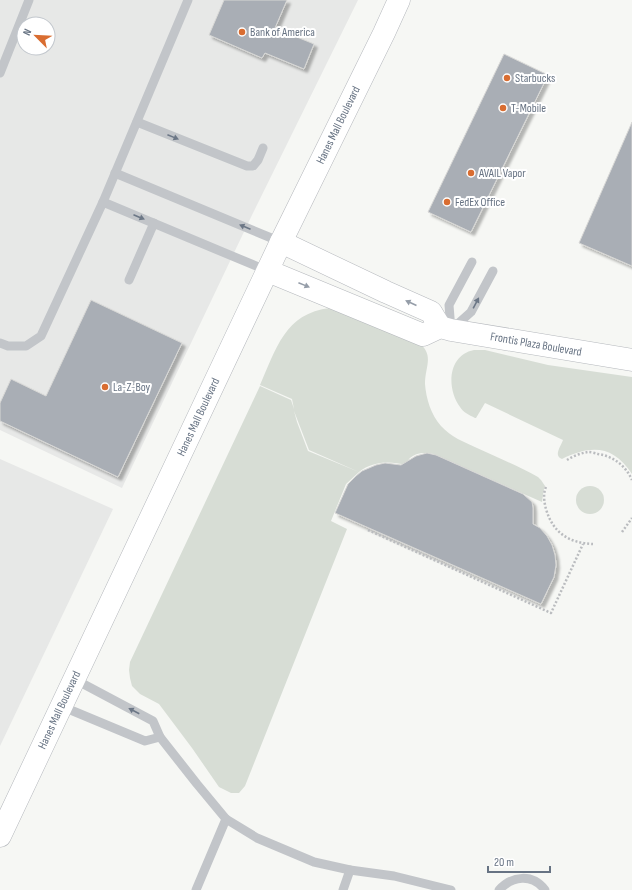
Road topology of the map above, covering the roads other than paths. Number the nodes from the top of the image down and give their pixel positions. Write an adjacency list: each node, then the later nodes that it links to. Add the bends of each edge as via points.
1 (29, 0): 4 (lane)
2 (188, 0): 5 (lane)
3 (399, 0): 10 (main road, Hanes Mall Boulevard)
4 (0, 73)
5 (137, 122): 6 (lane, one-way to 6, via 247,166 253,166); 7 (lane)
6 (262, 148)
7 (115, 173): 8 (lane); 10 (lane, one-way to 7)
8 (103, 202): 9 (lane, one-way to 9); 16 (lane, via 41,336 26,346 8,346)
9 (154, 223): 12 (lane); 14 (lane)
10 (281, 242): 12 (main road, Hanes Mall Boulevard); 15 (main road, one-way to 10, via 431,312)
11 (472, 262): 15 (lane, via 449,305)
12 (268, 270): 15 (main road, one-way to 15, via 423,335); 18 (main road, Hanes Mall Boulevard)
13 (493, 271): 15 (lane, one-way to 13, via 471,312)
14 (129, 280)
15 (445, 328): 17 (main road, Frontis Plaza Boulevard)
16 (0, 343)
17 (632, 360)
18 (74, 679): 19 (main road, Hanes Mall Boulevard); 20 (lane, one-way to 18, via 152,721)
19 (61, 706): 20 (lane, via 145,741); 22 (main road, Hanes Mall Boulevard)
20 (160, 737): 21 (lane)
21 (226, 819): 23 (lane, via 257,838 314,862); 24 (lane)
22 (0, 836)
23 (350, 870): 25 (lane); 26 (lane, via 394,876)
24 (196, 890)
25 (343, 890)
26 (451, 890)
27 (499, 890): 28 (lane, via 514,879 524,878 534,881)
28 (545, 890)

